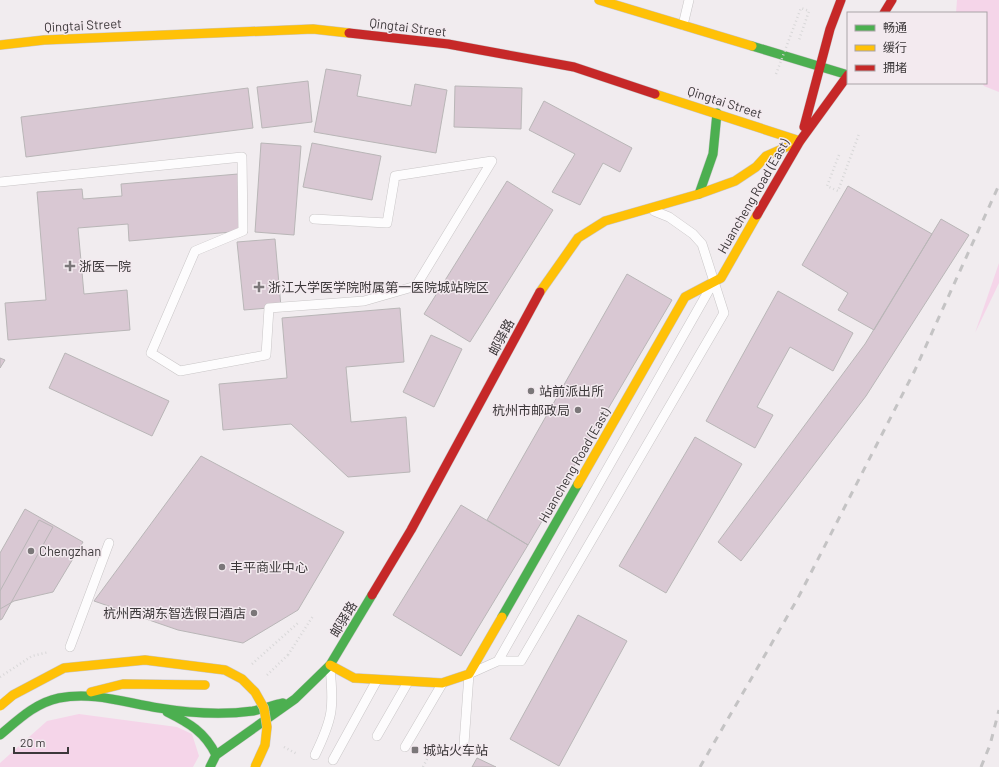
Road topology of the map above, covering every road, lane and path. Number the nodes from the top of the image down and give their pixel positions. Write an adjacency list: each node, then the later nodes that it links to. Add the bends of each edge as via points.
1 (599, 0): 6 (street)
2 (689, 0): 6 (lane)
3 (841, 0): 9 (street, Huancheng Road (East))
4 (892, 0): 5 (street)
5 (885, 12)
6 (683, 25): 9 (street)
7 (799, 40): 10 (path, bridge, via 809,11 801,8)
8 (0, 45): 13 (street, Qingtai Street, via 44,40 313,29 448,44 574,67)
9 (820, 66): 11 (street); 15 (street, Huancheng Road (East))
10 (776, 74)
11 (847, 75)
12 (847, 76): 15 (street, Huancheng Road (East))
13 (717, 113): 15 (street, Qingtai Street); 18 (street, via 715,152)
14 (859, 134): 16 (path, via 838,191 827,186)
15 (800, 141): 18 (street, 邮驿路, via 766,156 756,167 735,181); 21 (street, Huancheng Road (East), via 721,278)
16 (839, 155)
17 (0, 182): 20 (lane, via 242,157 243,231 196,251 151,353 180,371 266,355 269,308 364,301 416,286 492,161 395,176 387,223)
18 (699, 194): 19 (street, 邮驿路)
19 (647, 208): 21 (lane, via 669,217 694,234 702,244); 27 (street, 邮驿路, via 605,221 578,238 545,282 411,530)
20 (314, 219)
21 (713, 282): 26 (lane, Huancheng Road (East)); 26 (lane, via 724,313 521,661); 28 (street, Huancheng Road (East), via 685,297)
22 (109, 543): 24 (lane)
23 (313, 616): 25 (path)
24 (70, 647)
25 (288, 655)
26 (498, 661): 28 (lane)
27 (330, 665): 29 (street, via 354,678); 34 (street, 邮驿路); 43 (lane, via 332,713 328,729)
28 (469, 674): 31 (street); 39 (lane)
29 (378, 679): 30 (street); 44 (lane)
30 (408, 681): 31 (street); 38 (lane)
31 (442, 683): 40 (lane)
32 (205, 685): 33 (street, via 123,684)
33 (69, 697): 36 (street, via 94,695); 37 (street, via 45,702 25,714)
34 (295, 699): 36 (street, via 252,711); 42 (street, 邮驿路)
35 (0, 706): 45 (street, bridge, via 13,695 64,668 145,660 226,670 242,679 255,692 264,708 267,727 265,745)
36 (160, 708): 42 (street, via 197,727 206,736)
37 (0, 735)
38 (377, 736)
39 (464, 744)
40 (405, 747)
41 (432, 750): 47 (path)
42 (216, 756): 46 (street)
43 (315, 756)
44 (333, 760)
45 (258, 765)
46 (210, 767)
47 (423, 767)

